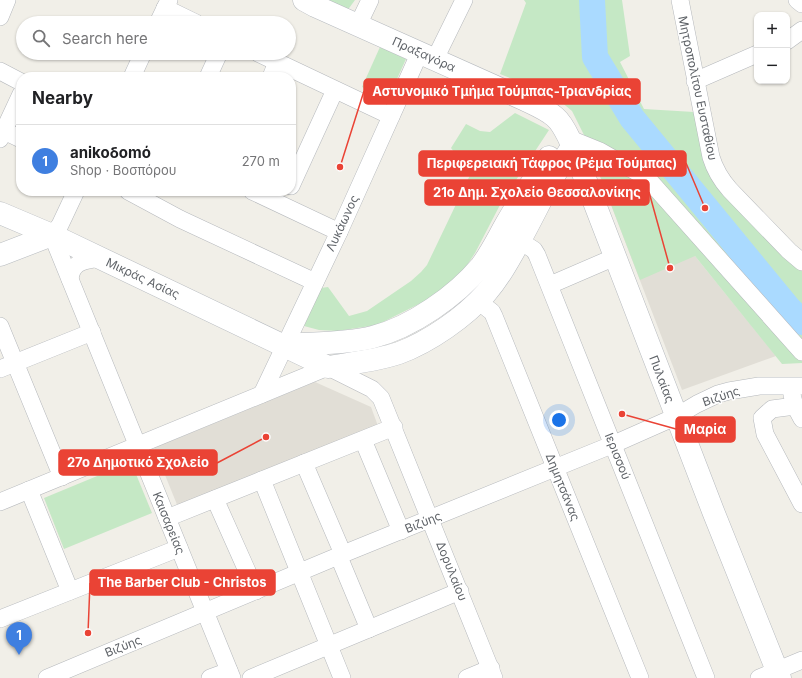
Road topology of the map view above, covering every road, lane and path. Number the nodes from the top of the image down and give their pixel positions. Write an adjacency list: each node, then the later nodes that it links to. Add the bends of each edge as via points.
1 (7, 0): 11 (street)
2 (304, 0): 12 (street, Πραξαγόρα)
3 (370, 0): 12 (street)
4 (464, 0): 16 (street, Λυκάωνος)
5 (680, 0): 26 (street, Μητροπολίτου Ευσταθίου)
6 (797, 0): 8 (street)
7 (167, 4): 9 (street); 10 (street)
8 (802, 4)
9 (161, 16)
10 (185, 16)
11 (0, 17)
12 (358, 25): 16 (street, Πραξαγόρα)
13 (802, 30): 14 (street)
14 (790, 39)
15 (754, 55): 26 (street)
16 (428, 56): 29 (street, Λυκάωνος); 32 (street, Πραξαγόρα, via 541,108 561,124)
17 (140, 60): 22 (street)
18 (216, 60): 23 (street)
19 (265, 60): 20 (street)
20 (274, 70)
21 (0, 72): 25 (street)
22 (134, 72)
23 (210, 72)
24 (296, 77): 27 (street)
25 (16, 80)
26 (695, 81): 44 (street, Μητροπολίτου Ευσταθίου, via 715,169 722,180)
27 (335, 90): 29 (street); 33 (street)
28 (16, 104): 30 (street)
29 (391, 116): 38 (street, Λυκάωνος)
30 (1, 133): 31 (street)
31 (16, 138)
32 (569, 140): 40 (street); 42 (street, Πυλαίας); 51 (street, Μικράς Ασίας, via 512,214 481,266 442,302 397,328 373,337 345,342); 52 (street, via 568,138 600,150 647,178)
33 (296, 175)
34 (74, 196): 39 (street, via 60,225)
35 (137, 196): 46 (street, via 180,219)
36 (286, 198): 38 (street)
37 (7, 216): 39 (street, Μικράς Ασίας); 41 (street, via 17,233)
38 (339, 232): 46 (street, Λυκάωνος)
39 (52, 235): 41 (street); 43 (street, Μικράς Ασίας); 45 (street, Καισαρείας)
40 (520, 240): 47 (street, Ιερισσού, via 534,250); 48 (street, via 496,279)
41 (8, 252)
42 (615, 257): 47 (street); 59 (street, Πυλαίας)
43 (99, 258): 45 (street, via 77,264 71,270); 51 (street, Μικράς Ασίας)
44 (802, 262)
45 (70, 279): 50 (street, Καισαρείας)
46 (315, 282): 51 (street, Λυκάωνος)
47 (550, 284): 62 (street, Ιερισσού)
48 (478, 301): 54 (street, via 450,323 398,353); 65 (street, Δημητσάνας, via 494,316)
49 (0, 326): 53 (street)
50 (92, 332): 53 (street); 63 (street, Καισαρείας)
51 (285, 345): 54 (street, Μικράς Ασίας); 56 (street, Λυκάωνος)
52 (802, 352)
53 (8, 366): 66 (street)
54 (328, 367): 56 (street); 57 (street, Μικράς Ασίας, via 372,389)
55 (796, 387): 58 (street); 59 (street, Βιζύης, via 759,386 729,391 702,402)
56 (262, 394): 63 (street)
57 (381, 398): 60 (street, Δορυλαίου)
58 (798, 412): 71 (street, via 772,409 762,418 762,423 765,434)
59 (676, 417): 62 (street, Βιζύης); 88 (street, Πυλαίας)
60 (394, 427): 61 (street); 73 (street, Δορυλαίου)
61 (363, 440): 64 (street); 74 (street)
62 (614, 444): 65 (street, Βιζύης); 95 (street, Ιερισσού)
63 (137, 445): 66 (street); 72 (street, Καισαρείας)
64 (304, 463): 67 (street); 76 (street)
65 (555, 468): 73 (street, Βιζύης); 94 (street, Δημητσάνας)
66 (62, 477): 68 (street)
67 (262, 480): 69 (street); 77 (street)
68 (29, 490): 70 (street); 78 (street)
69 (215, 499): 72 (street); 79 (street)
70 (0, 502)
71 (802, 504)
72 (167, 518): 75 (street, Καισαρείας)
73 (430, 519): 74 (street, Βιζύης); 80 (street, Δορυλαίου)
74 (401, 531): 76 (street, Βιζύης)
75 (179, 548): 78 (street); 81 (street, Καισαρείας)
76 (341, 556): 77 (street, Βιζύης); 83 (street)
77 (299, 574): 79 (street, Βιζύης); 84 (street)
78 (70, 591): 82 (street)
79 (256, 591): 81 (street, Βιζύης)
80 (460, 591): 83 (street); 86 (street, Δορυλαίου)
81 (205, 613): 87 (street, Καισαρείας); 89 (street, Βιζύης)
82 (0, 619)
83 (370, 629): 84 (street)
84 (329, 646): 91 (street); 92 (street)
85 (802, 660): 88 (street)
86 (492, 673): 93 (street)
87 (230, 674): 90 (street)
88 (772, 675)
89 (47, 678)
90 (210, 678)
91 (251, 678)
92 (342, 678)
93 (467, 678)
94 (640, 678)
95 (706, 678)

